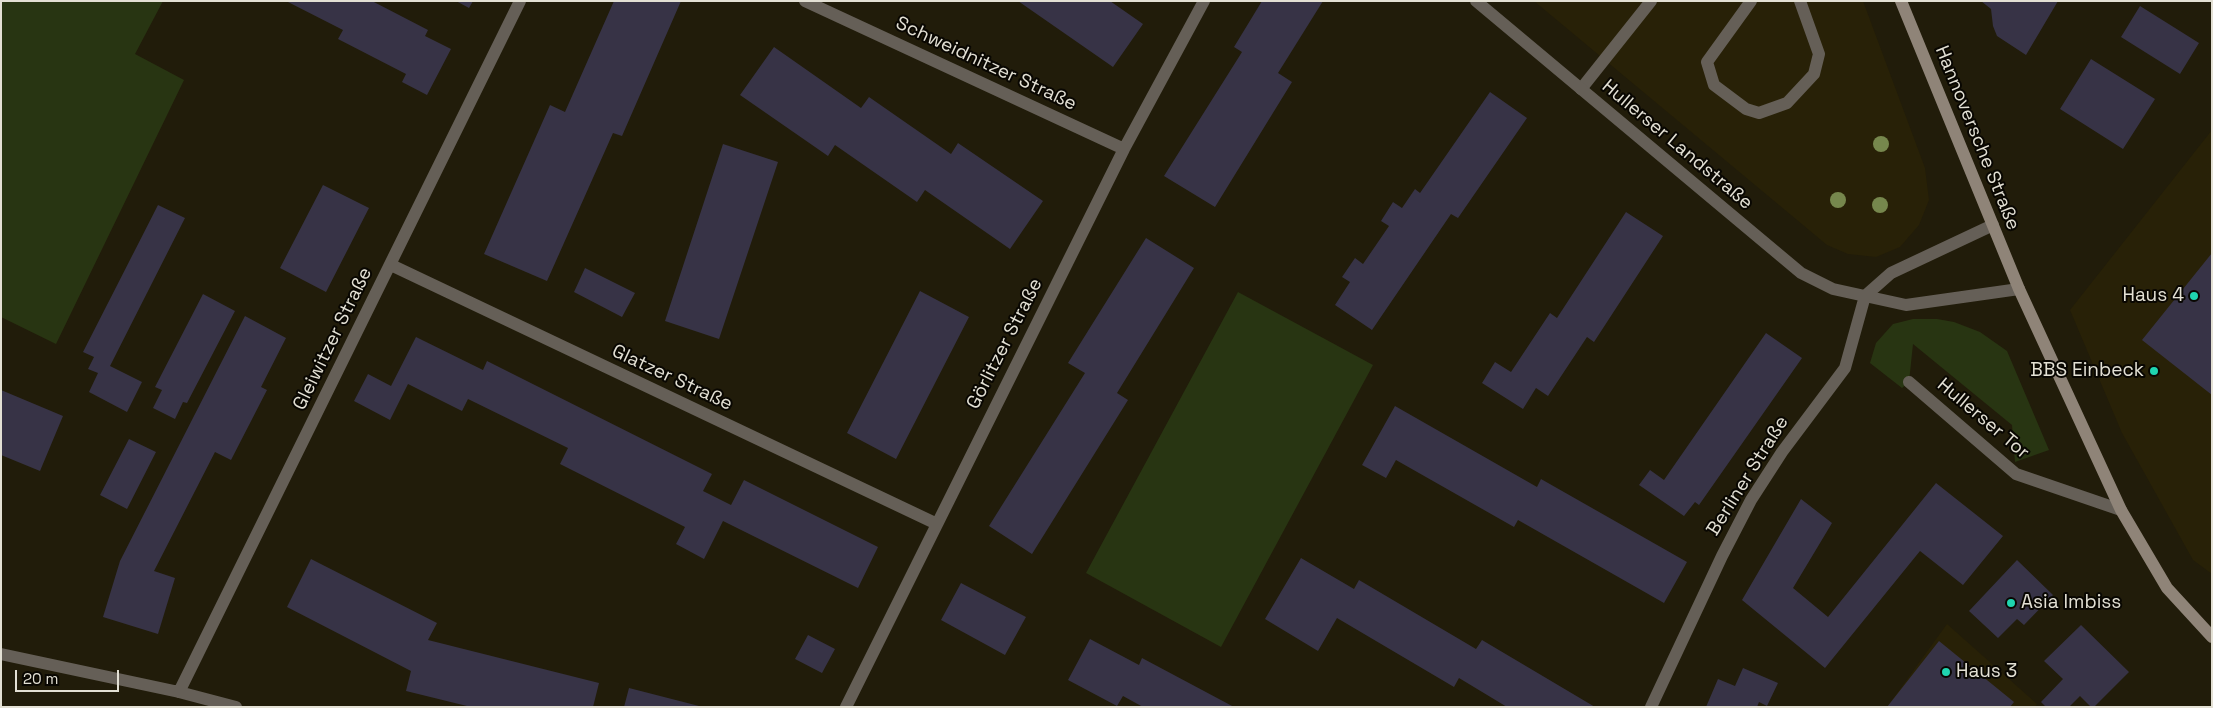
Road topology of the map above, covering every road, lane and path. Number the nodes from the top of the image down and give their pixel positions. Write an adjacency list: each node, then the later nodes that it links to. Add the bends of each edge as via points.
1 (520, 1): 12 (street, Gleiwitzer Straße)
2 (805, 1): 10 (street, Schweidnitzer Straße)
3 (1204, 1): 10 (street, Görlitzer Straße)
4 (1476, 1): 9 (street, Hullerser Landstraße)
5 (1651, 1): 9 (street)
6 (1751, 1): 7 (street, via 1707,62 1714,85 1746,109 1759,113 1787,102 1814,74 1819,54)
7 (1800, 1)
8 (1901, 1): 11 (main road, Hannoversche Straße)
9 (1581, 89): 14 (street, Hullerser Landstraße, via 1801,274 1833,289)
10 (1124, 149): 17 (street, Görlitzer Straße)
11 (1993, 225): 13 (main road, Hannoversche Straße); 14 (street, via 1891,274)
12 (391, 265): 17 (street, Glatzer Straße); 20 (street, Gleiwitzer Straße)
13 (2019, 289): 14 (street, Hullerser Landstraße, via 1906,305); 16 (main road)
14 (1866, 296): 23 (street, Berliner Straße, via 1845,368 1782,452 1751,500)
15 (1909, 382): 16 (street, Hullerser Tor, via 2016,474)
16 (2121, 510): 18 (main road, via 2167,588)
17 (937, 524): 22 (street, Görlitzer Straße)
18 (2212, 637)
19 (1, 654): 20 (street)
20 (179, 692): 21 (street)
21 (236, 707)
22 (846, 707)
23 (1651, 707)

